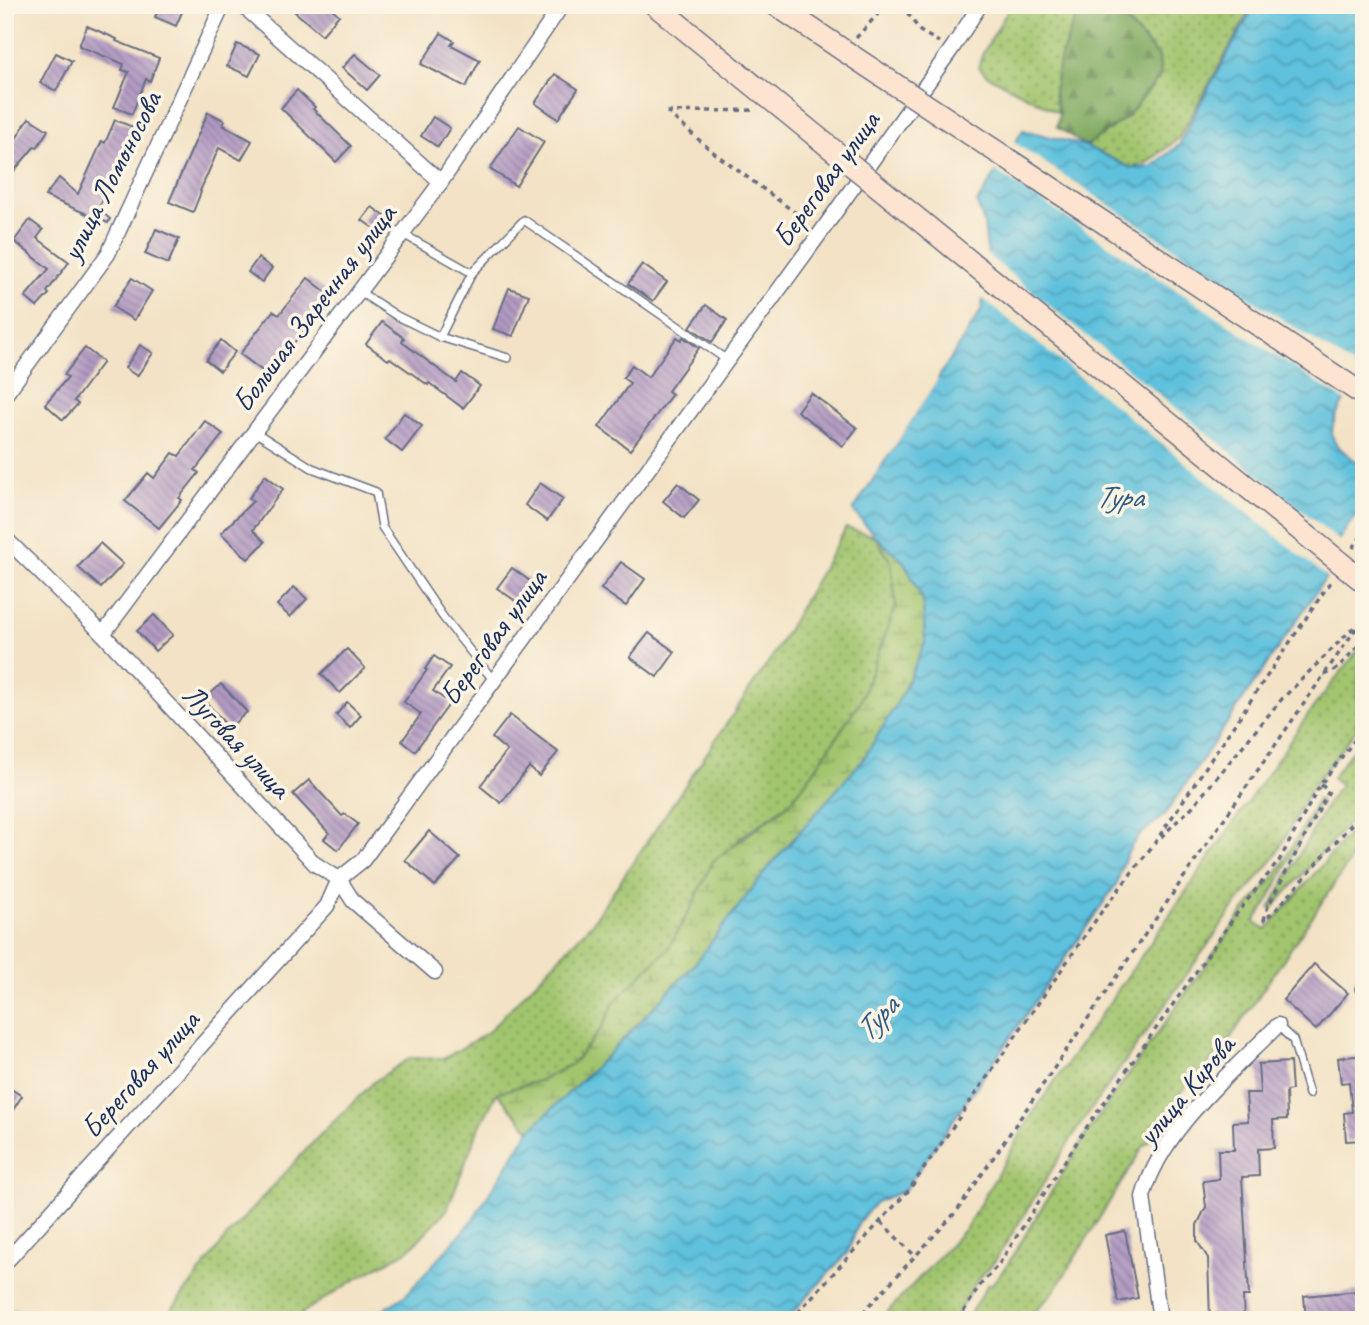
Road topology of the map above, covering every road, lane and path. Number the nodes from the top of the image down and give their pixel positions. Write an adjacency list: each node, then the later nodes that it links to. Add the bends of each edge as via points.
1 (223, 5): 20 (street, улица Ломоносова, via 108,254)
2 (242, 5): 12 (street)
3 (655, 5): 11 (main road)
4 (776, 5): 9 (main road)
5 (886, 5): 9 (path)
6 (902, 5): 10 (path, via 920,31)
7 (980, 5): 10 (street, Береговая улица)
8 (560, 8): 12 (street, Большая Заречная улица)
9 (849, 45): 21 (main road, bridge)
10 (953, 47): 13 (street, Береговая улица)
11 (763, 103): 13 (path, via 667,112); 27 (main road, bridge)
12 (441, 182): 14 (street, Большая Заречная улица)
13 (821, 232): 19 (street, Береговая улица)
14 (402, 233): 15 (lane); 16 (street, Большая Заречная улица)
15 (472, 273): 17 (lane); 19 (lane, via 524,220)
16 (359, 291): 17 (lane); 22 (street, Большая Заречная улица)
17 (440, 337): 18 (lane)
18 (508, 358)
19 (727, 360): 33 (street, Береговая улица)
20 (5, 395)
21 (1364, 395)
22 (254, 432): 29 (street, Большая Заречная улица); 33 (lane, via 312,468 376,492 382,527 443,617)
23 (1364, 532): 25 (path)
24 (5, 538): 29 (street, Луговая улица)
25 (1348, 555)
26 (1333, 578): 37 (path)
27 (1364, 582)
28 (1364, 617): 32 (path); 37 (path, via 1281,700 1193,806)
29 (103, 634): 38 (street, Луговая улица, via 315,864)
30 (1364, 640): 32 (path, via 1338,668)
31 (1364, 665): 34 (path)
32 (1324, 675): 43 (path, via 957,1211)
33 (494, 681): 38 (street, Береговая улица, via 363,860)
34 (1363, 730): 35 (path)
35 (1320, 785): 36 (path, via 1329,791 1264,919); 47 (path, via 1279,861 1240,909 1092,1120)
36 (1364, 810)
37 (1154, 844): 42 (path, via 1102,911 909,1190)
38 (339, 879): 39 (street, Луговая улица, via 353,901); 44 (street, Береговая улица, via 327,906)
39 (435, 972)
40 (1278, 1025): 41 (lane, via 1293,1040); 48 (street, улица Кирова, via 1188,1117 1149,1178 1143,1197)
41 (1309, 1094)
42 (881, 1222): 43 (path); 45 (path)
43 (915, 1256): 46 (path)
44 (5, 1263)
45 (792, 1320)
46 (856, 1320)
47 (958, 1320)
48 (1160, 1320)

